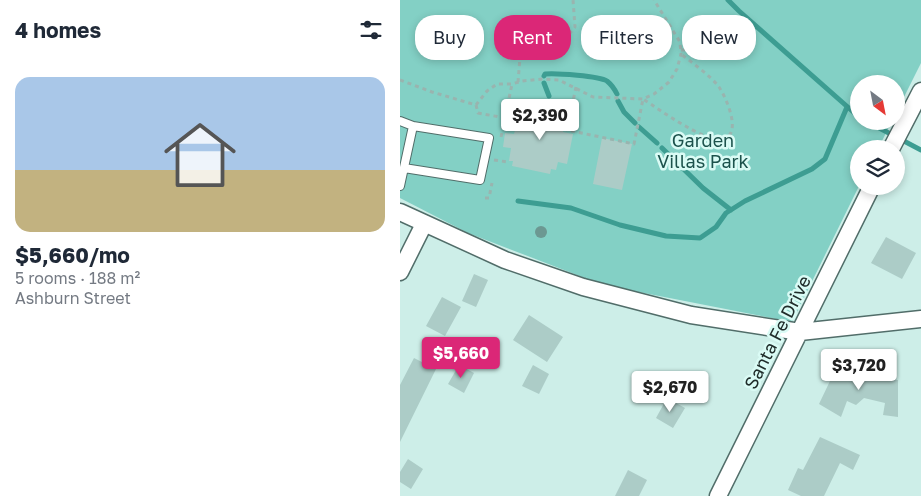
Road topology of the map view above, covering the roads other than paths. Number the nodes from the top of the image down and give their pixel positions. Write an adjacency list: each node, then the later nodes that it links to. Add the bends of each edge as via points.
1 (921, 91): 4 (street)
2 (400, 121): 3 (lane)
3 (413, 126): 5 (lane); 5 (lane, via 489,138 480,180)
4 (896, 140)
5 (404, 168): 6 (lane)
6 (400, 186)
7 (868, 195): 12 (street, Santa Fe Drive)
8 (400, 212): 9 (street)
9 (424, 224): 10 (street); 12 (street, via 504,260 582,287 691,315)
10 (400, 272)
11 (921, 319): 12 (street)
12 (800, 332): 13 (street, Santa Fe Drive)
13 (718, 496)

